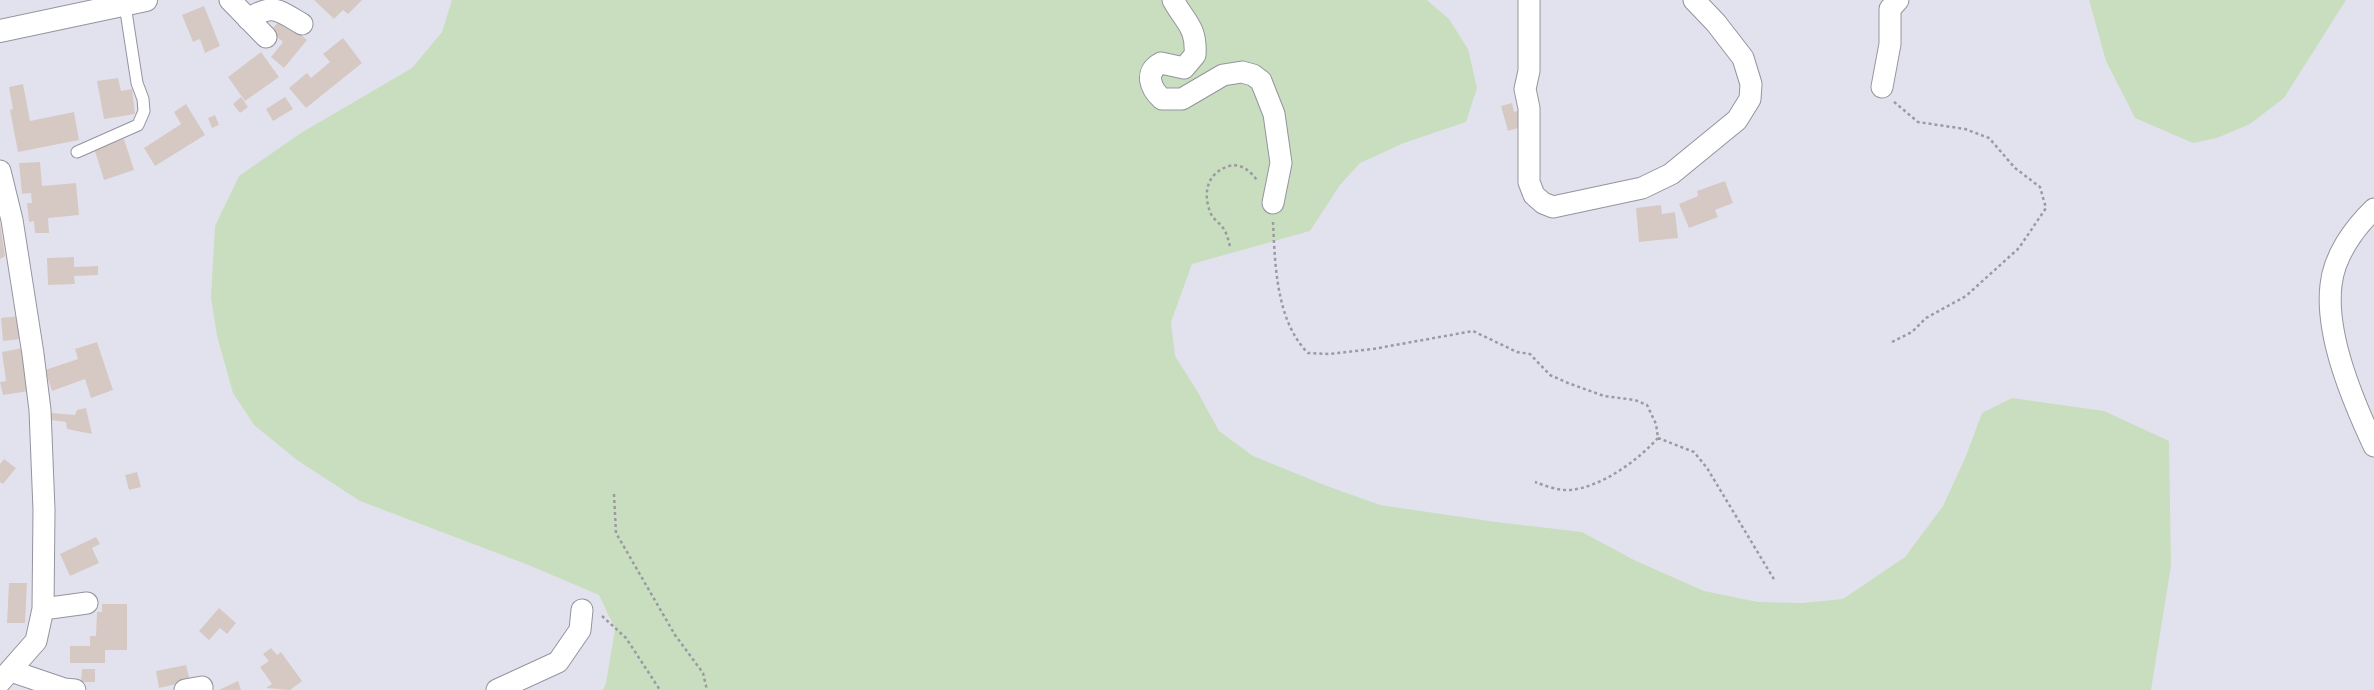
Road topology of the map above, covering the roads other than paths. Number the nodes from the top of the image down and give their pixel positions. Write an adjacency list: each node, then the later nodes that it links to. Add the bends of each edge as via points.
1 (230, 0): 7 (street)
2 (1173, 0): 14 (street, via 1195,34 1195,55 1184,68 1161,63 1155,66 1150,74 1150,85 1162,99 1174,100 1182,99 1223,75 1242,72 1261,81 1274,114 1281,163)
3 (1529, 0): 4 (street, via 1529,71 1525,90 1529,108 1529,182 1534,195 1553,207 1642,188 1671,174 1738,120 1750,99 1751,84 1742,58 1716,23)
4 (1694, 0)
5 (1898, 0): 11 (street, via 1890,9 1890,44)
6 (136, 3): 9 (street); 12 (lane, via 137,83 144,111 138,125)
7 (248, 19): 8 (street, via 263,9 271,9); 10 (street)
8 (302, 24)
9 (0, 31)
10 (266, 37)
11 (1882, 87)
12 (77, 152)
13 (0, 172): 18 (street, via 12,220 40,410 44,510)
14 (1273, 203)
15 (2374, 209): 16 (street, via 2338,257 2331,284 2331,317 2344,376)
16 (2374, 446)
17 (87, 603): 18 (street)
18 (43, 609): 20 (street, via 36,641)
19 (582, 610): 24 (street, via 580,630 558,662)
20 (5, 676): 21 (street, via 64,690)
21 (75, 690)
22 (185, 690): 23 (street, via 202,687)
23 (202, 690)
24 (497, 690)

